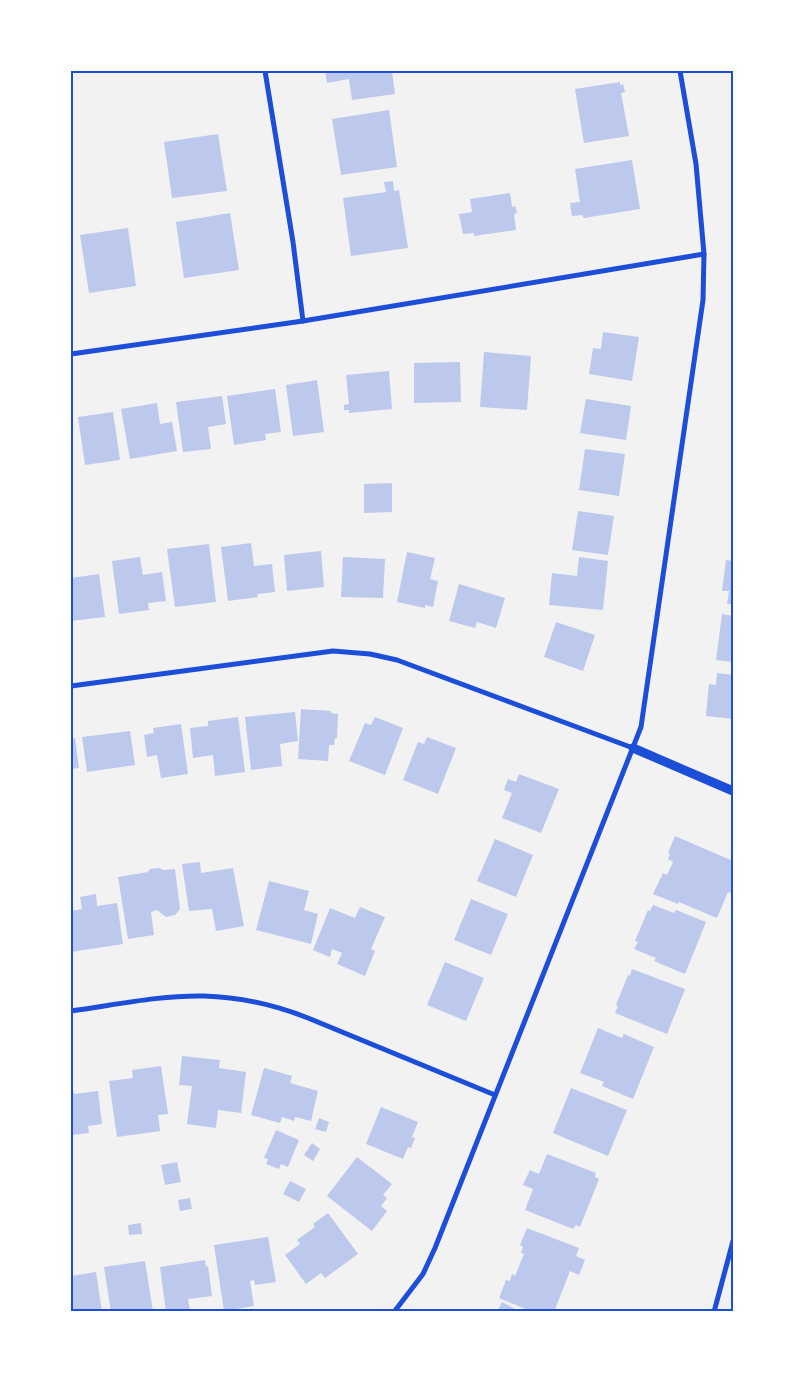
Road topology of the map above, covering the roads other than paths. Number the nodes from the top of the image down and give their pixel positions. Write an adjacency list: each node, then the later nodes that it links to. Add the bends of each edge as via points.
1 (265, 71): 4 (street)
2 (680, 71): 3 (street, via 696,164)
3 (704, 254): 4 (street); 7 (street, via 703,300 641,727)
4 (303, 321): 5 (street)
5 (71, 354)
6 (71, 686): 7 (street, via 332,651 370,654 397,660)
7 (633, 748): 8 (street); 10 (street)
8 (733, 791)
9 (71, 1011): 10 (street, via 185,996 264,1003)
10 (495, 1095): 12 (street, via 423,1274)
11 (733, 1240): 13 (street)
12 (394, 1312)
13 (714, 1312)

